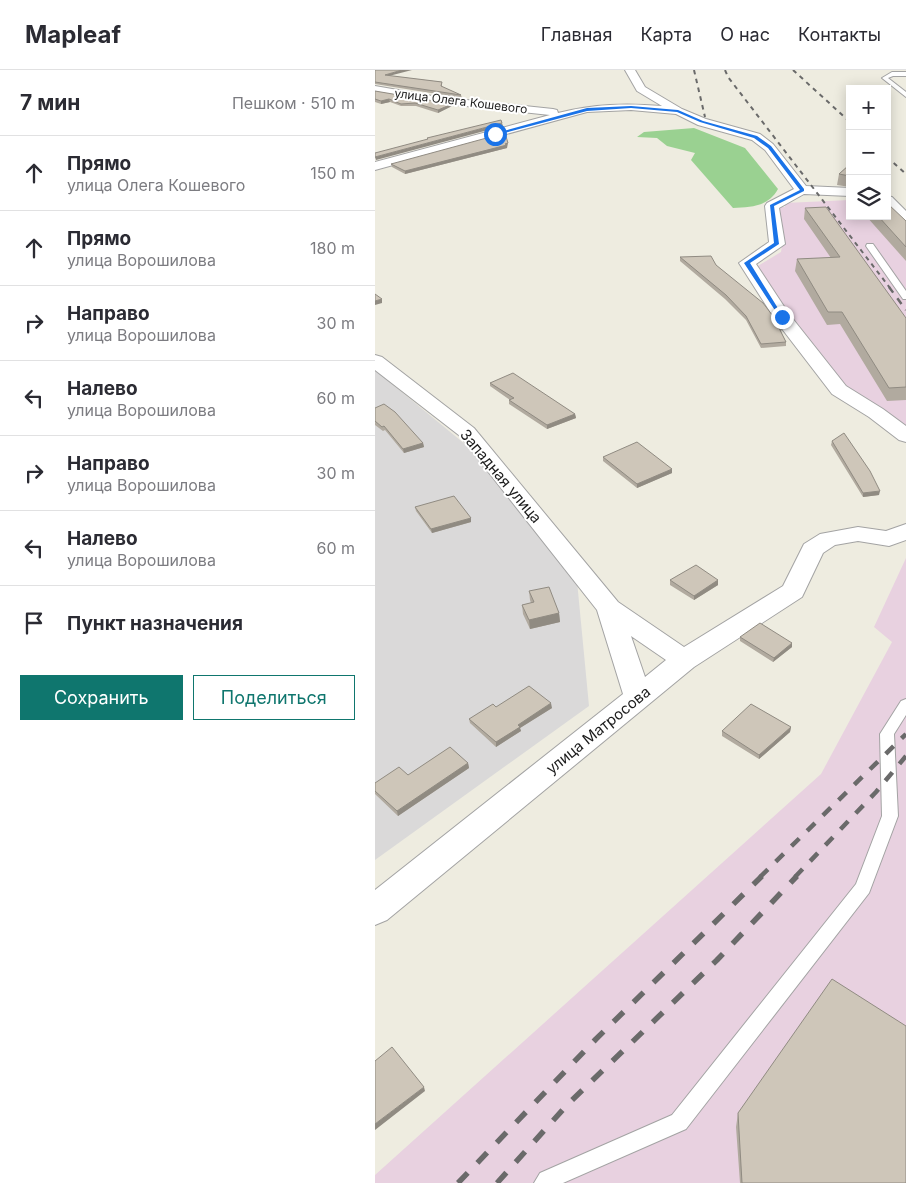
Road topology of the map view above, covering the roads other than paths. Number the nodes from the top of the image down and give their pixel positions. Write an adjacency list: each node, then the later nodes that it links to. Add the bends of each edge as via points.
1 (629, 70): 6 (street, via 641,89)
2 (900, 70): 3 (lane)
3 (906, 73): 5 (lane, via 885,78)
4 (375, 89): 7 (street, улица Олега Кошевого, via 482,106)
5 (906, 95)
6 (678, 111): 7 (street, улица Олега Кошевого, via 631,107); 9 (street, via 702,122 756,137 769,147)
7 (576, 112): 8 (street, улица Олега Кошевого)
8 (375, 166)
9 (802, 190): 10 (street); 16 (street, via 772,206 777,244 747,263 782,317 839,390)
10 (846, 192)
11 (891, 204): 12 (street)
12 (906, 219)
13 (870, 246): 14 (lane)
14 (906, 296)
15 (375, 361): 18 (street, Западная улица, via 467,432)
16 (906, 436)
17 (906, 531): 19 (street, улица Матросова, via 889,539 858,534 828,539 813,549 793,591)
18 (609, 608): 19 (street); 20 (street)
19 (684, 660): 20 (street, улица Матросова)
20 (639, 697): 22 (street, улица Матросова)
21 (906, 704): 23 (lane, via 887,734 890,816 863,888 679,1122)
22 (375, 910)
23 (544, 1183)

